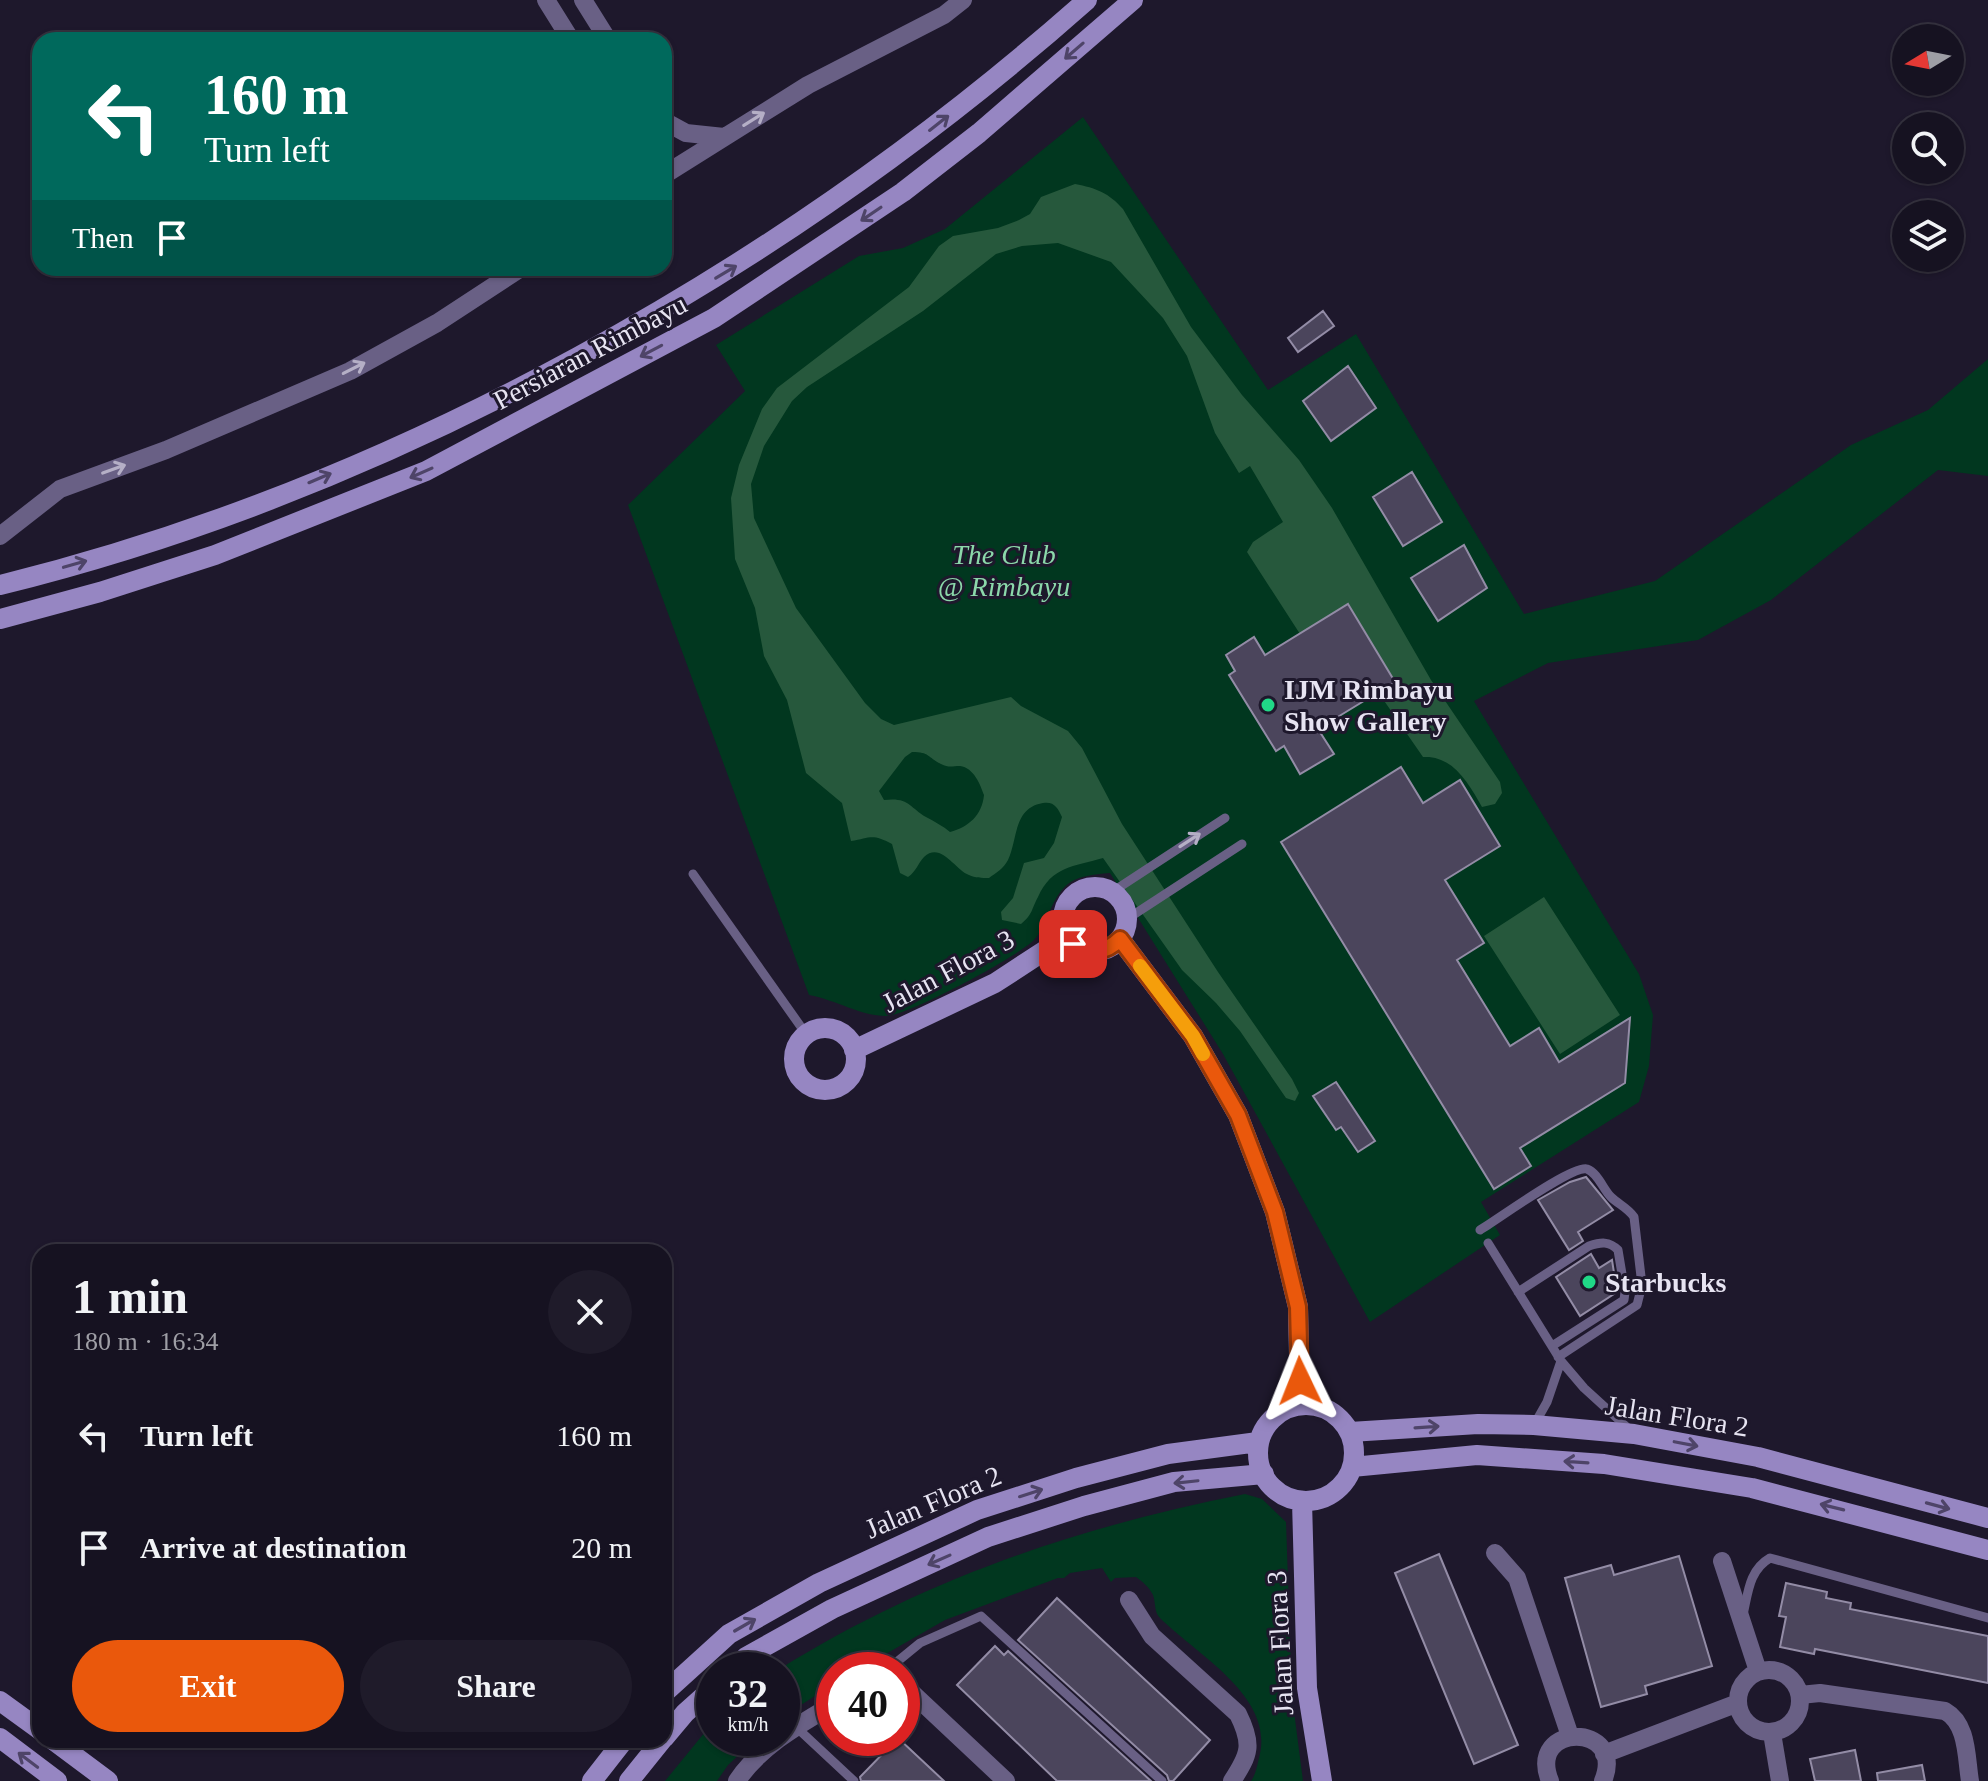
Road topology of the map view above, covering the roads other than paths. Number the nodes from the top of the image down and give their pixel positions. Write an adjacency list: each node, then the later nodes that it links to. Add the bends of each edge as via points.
1 (546, 0): 6 (street)
2 (583, 0): 7 (street)
3 (963, 0): 9 (street, one-way to 3)
4 (1087, 0): 13 (street, Persiaran Rimbayu, one-way to 4, via 167,536 278,496 508,393 730,270 932,129)
5 (1133, 0): 14 (street, Persiaran Rimbayu, one-way to 14, via 903,192 714,318 426,471 183,566)
6 (566, 32)
7 (603, 32)
8 (672, 125): 9 (street, via 686,133)
9 (724, 137): 10 (street)
10 (672, 170)
11 (509, 276): 12 (street, one-way to 11, via 60,489 350,371)
12 (0, 536)
13 (0, 585)
14 (0, 619)
15 (1225, 818): 18 (lane, one-way to 15)
16 (1242, 844): 19 (lane)
17 (693, 874): 22 (lane)
18 (1114, 890): 19 (street); 20 (street, via 1092,887 1072,895 1062,915)
19 (1131, 917): 21 (street)
20 (1067, 936): 21 (street, via 1082,950 1093,952); 23 (street, Jalan Flora 3, via 995,983)
21 (1120, 939): 29 (street, via 1193,1036 1238,1115 1275,1212 1298,1307)
22 (806, 1034): 23 (street, via 834,1030); 23 (street, via 795,1050 796,1070 819,1090 848,1080 854,1071)
23 (854, 1050)
24 (1480, 1230): 28 (lane, via 1582,1169 1596,1176 1634,1217 1642,1285 1637,1305)
25 (1488, 1243): 26 (lane)
26 (1518, 1292): 27 (lane); 27 (lane, via 1589,1246 1607,1243 1618,1250 1624,1300)
27 (1552, 1346): 28 (lane)
28 (1559, 1359): 30 (lane, via 1547,1402); 32 (lane)
29 (1300, 1405): 31 (street, via 1331,1412); 33 (street, via 1274,1418)
30 (1534, 1425): 31 (street, Jalan Flora 2, one-way to 30); 32 (street, Jalan Flora 2)
31 (1350, 1432): 34 (street)
32 (1634, 1434): 37 (street, Jalan Flora 2, one-way to 37, via 1758,1457)
33 (1258, 1442): 35 (street); 47 (street, Jalan Flora 2, one-way to 33, via 729,1634 819,1583 977,1510 1168,1454)
34 (1352, 1467): 36 (street, via 1333,1493); 38 (street, one-way to 34, via 1752,1488 1604,1464 1477,1455)
35 (1264, 1474): 36 (street, via 1280,1492); 44 (street, Jalan Flora 2, one-way to 44, via 1174,1482 988,1537 832,1609)
36 (1302, 1501): 73 (street, Jalan Flora 3, via 1307,1688)
37 (1988, 1518)
38 (1988, 1550)
39 (1495, 1553): 57 (street, via 1517,1578)
40 (1722, 1561): 43 (street)
41 (1129, 1600): 72 (street, via 1152,1636 1238,1714 1249,1746)
42 (1988, 1618): 43 (lane, via 1770,1558 1753,1574)
43 (1741, 1624): 46 (street)
44 (755, 1652)
45 (909, 1652): 71 (lane, via 981,1616)
46 (1758, 1671): 48 (street, via 1781,1672); 52 (street, via 1741,1687)
47 (672, 1686)
48 (1800, 1695): 56 (street, via 1795,1720); 77 (street, via 1820,1693 1945,1711 1954,1716 1963,1737)
49 (920, 1700): 70 (street)
50 (0, 1701): 53 (street)
51 (696, 1703): 54 (street)
52 (1738, 1703): 56 (street, via 1748,1725); 62 (street)
53 (32, 1724)
54 (672, 1728)
55 (800, 1731): 69 (lane)
56 (1772, 1733): 76 (street)
57 (1570, 1736): 62 (street, via 1587,1737); 74 (street, via 1549,1753)
58 (0, 1738): 64 (street, one-way to 58)
59 (64, 1748): 65 (street)
60 (618, 1748): 66 (street)
61 (656, 1748): 67 (street)
62 (1604, 1754): 75 (street)
63 (760, 1756): 68 (street)
64 (57, 1781)
65 (108, 1781)
66 (592, 1781)
67 (629, 1781)
68 (737, 1781)
69 (854, 1781)
70 (1006, 1781)
71 (1162, 1781)
72 (1232, 1781)
73 (1322, 1781)
74 (1550, 1781)
75 (1603, 1781)
76 (1780, 1781)
77 (1970, 1781)

